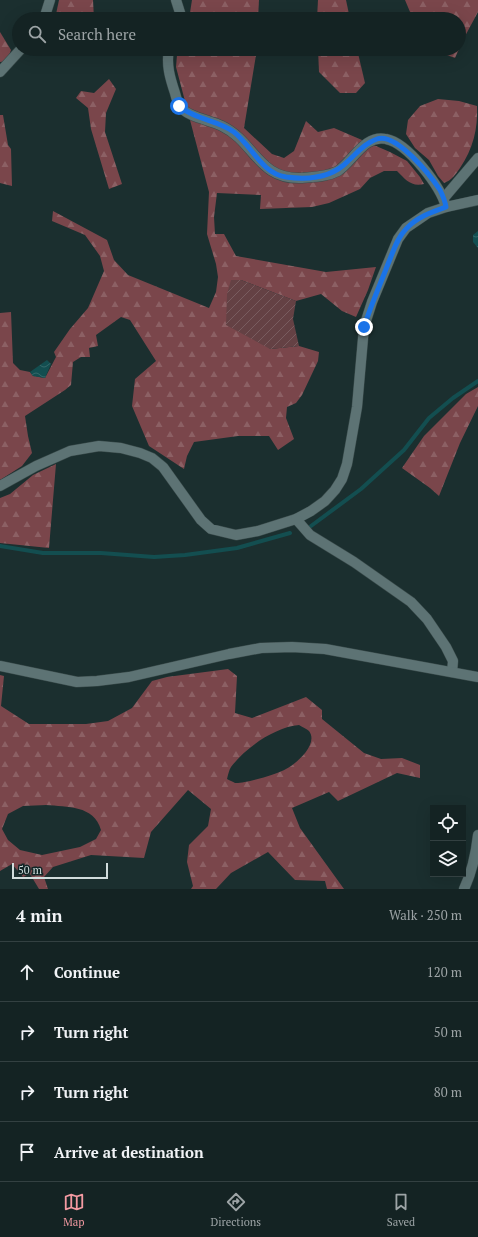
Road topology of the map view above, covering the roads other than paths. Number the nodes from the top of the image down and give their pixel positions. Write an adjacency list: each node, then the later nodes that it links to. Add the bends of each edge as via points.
1 (50, 0): 3 (street)
2 (176, 0): 4 (street)
3 (46, 12)
4 (180, 12)
5 (15, 56): 7 (street)
6 (168, 56): 10 (street, via 169,74 179,106 201,119 234,132 269,170 284,177 330,175 368,142 378,138 386,139 400,146 421,165 439,189)
7 (0, 72)
8 (478, 158): 10 (street)
9 (478, 200): 10 (street)
10 (445, 203): 12 (street, via 406,228 398,240 364,327 357,407 342,479 325,501)
11 (0, 486): 12 (street, via 70,451 99,446 121,448 152,458 163,467 201,520 211,529 236,535)
12 (296, 519): 14 (street, via 310,535 411,602 427,619 446,647 453,660)
13 (0, 666): 14 (street, via 77,682 97,681 128,677 261,648 292,647 325,649)
14 (452, 672): 15 (street)
15 (478, 677)
16 (478, 834): 17 (street, via 472,866)
17 (464, 889)

